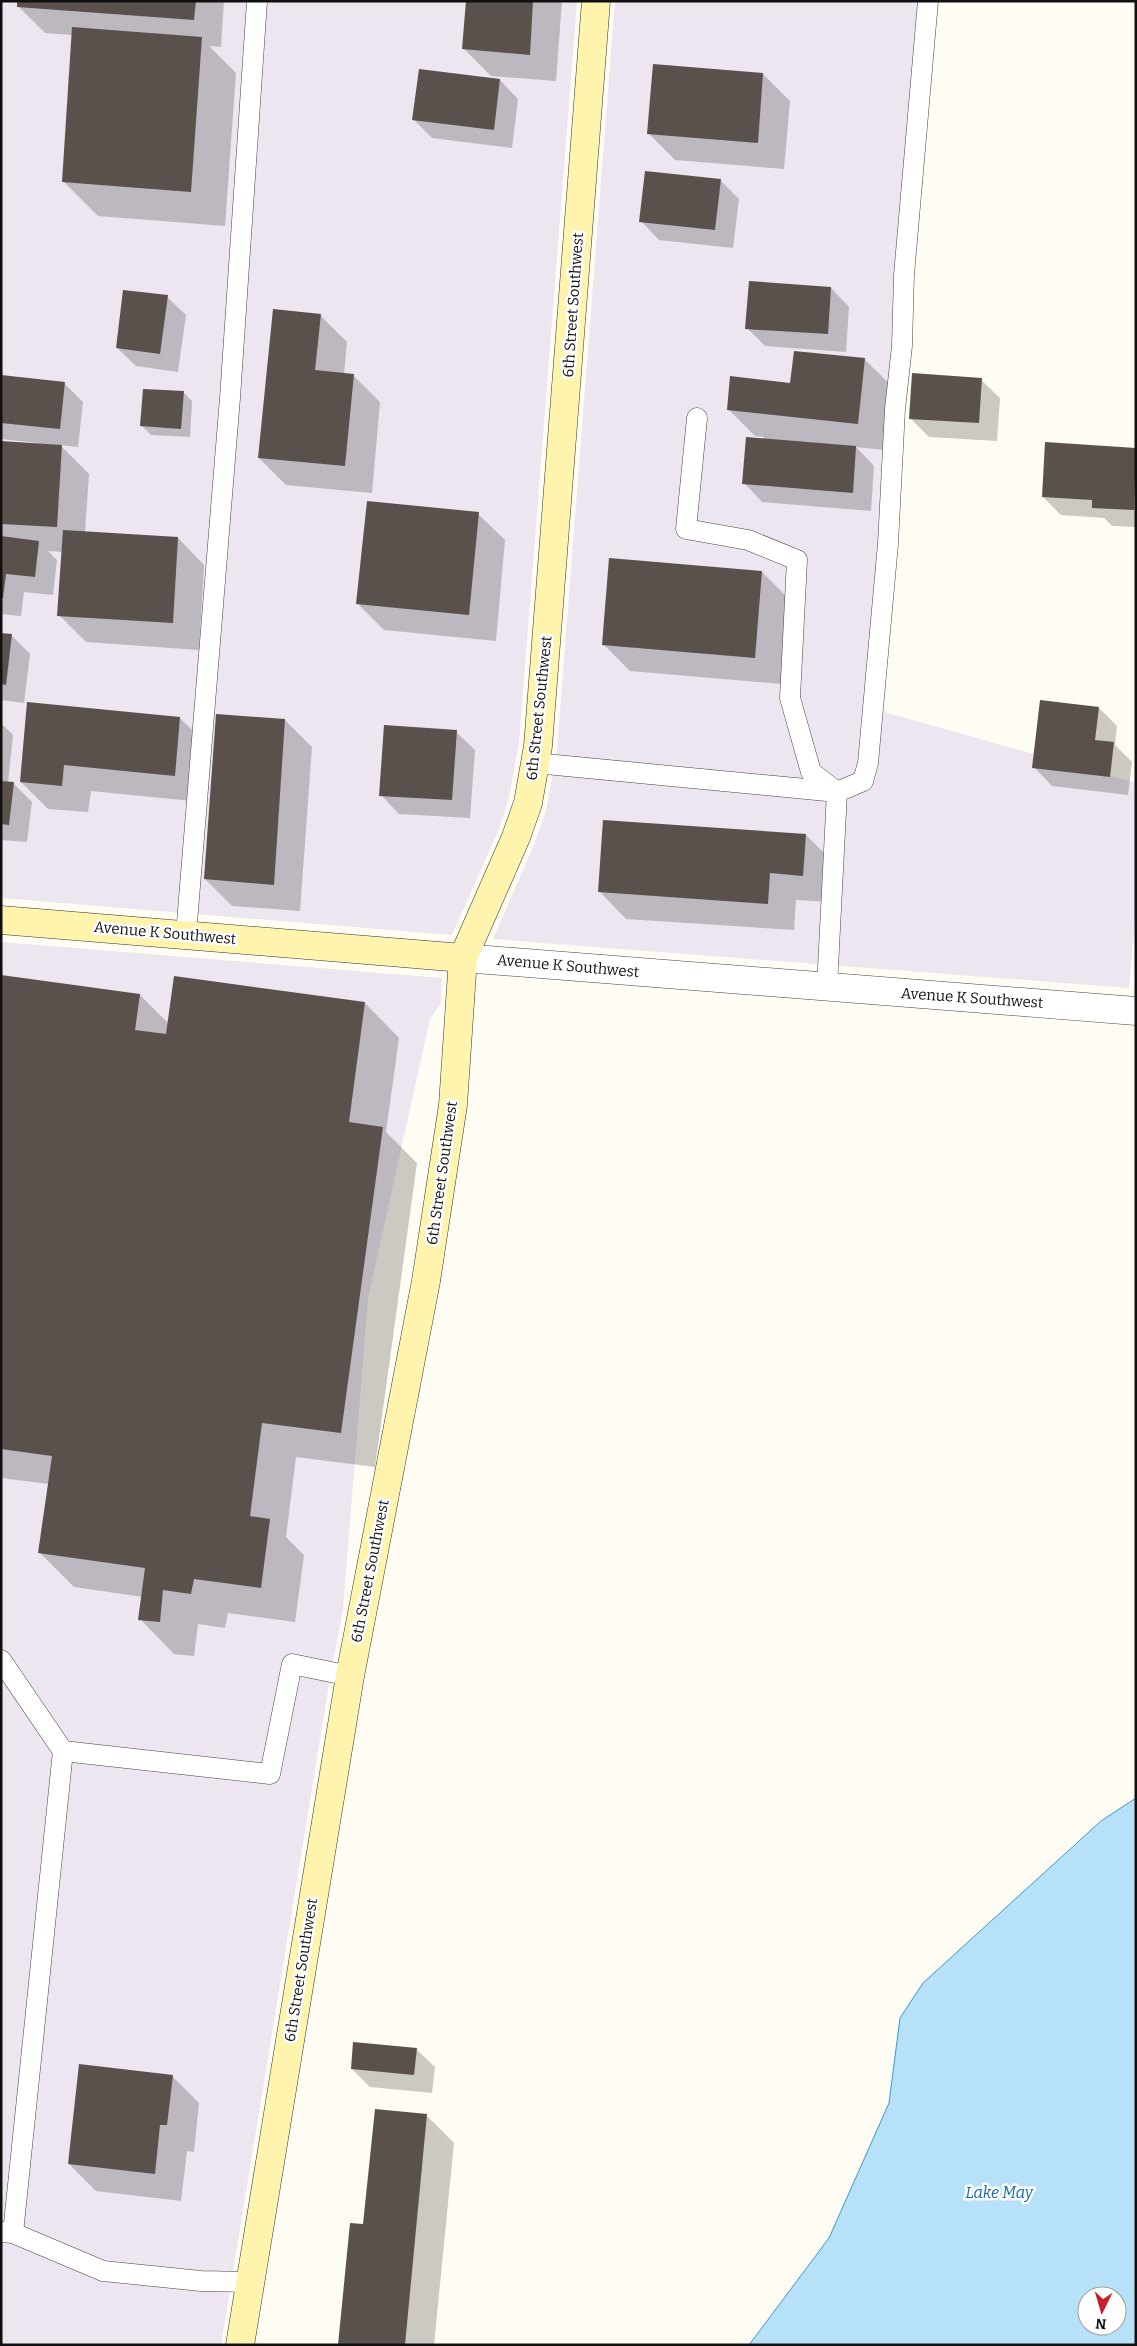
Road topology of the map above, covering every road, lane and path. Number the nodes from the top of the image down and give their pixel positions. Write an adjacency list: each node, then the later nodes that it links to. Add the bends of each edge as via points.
1 (257, 1): 8 (lane, via 230,407)
2 (596, 1): 5 (street, 6th Street Southwest)
3 (928, 1): 6 (lane, via 904,275 888,544 868,763 863,781)
4 (697, 418): 6 (lane, via 686,528 748,540 797,560 790,698 811,772)
5 (535, 763): 6 (lane); 9 (street, 6th Street Southwest, via 528,803 516,837)
6 (837, 792): 10 (lane)
7 (1, 920): 8 (street, Avenue K Southwest)
8 (186, 935): 9 (street, Avenue K Southwest)
9 (463, 958): 10 (street, Avenue K Southwest); 13 (street, 6th Street Southwest, via 453,1105 426,1281)
10 (827, 987): 11 (street, Avenue K Southwest)
11 (1136, 1011)
12 (1, 1660): 14 (lane)
13 (350, 1676): 14 (lane, via 292,1664 270,1774); 16 (street, 6th Street Southwest)
14 (63, 1751): 15 (lane)
15 (7, 2232): 16 (lane, via 103,2271 201,2281)
16 (249, 2282): 17 (street, 6th Street Southwest)
17 (240, 2345)

